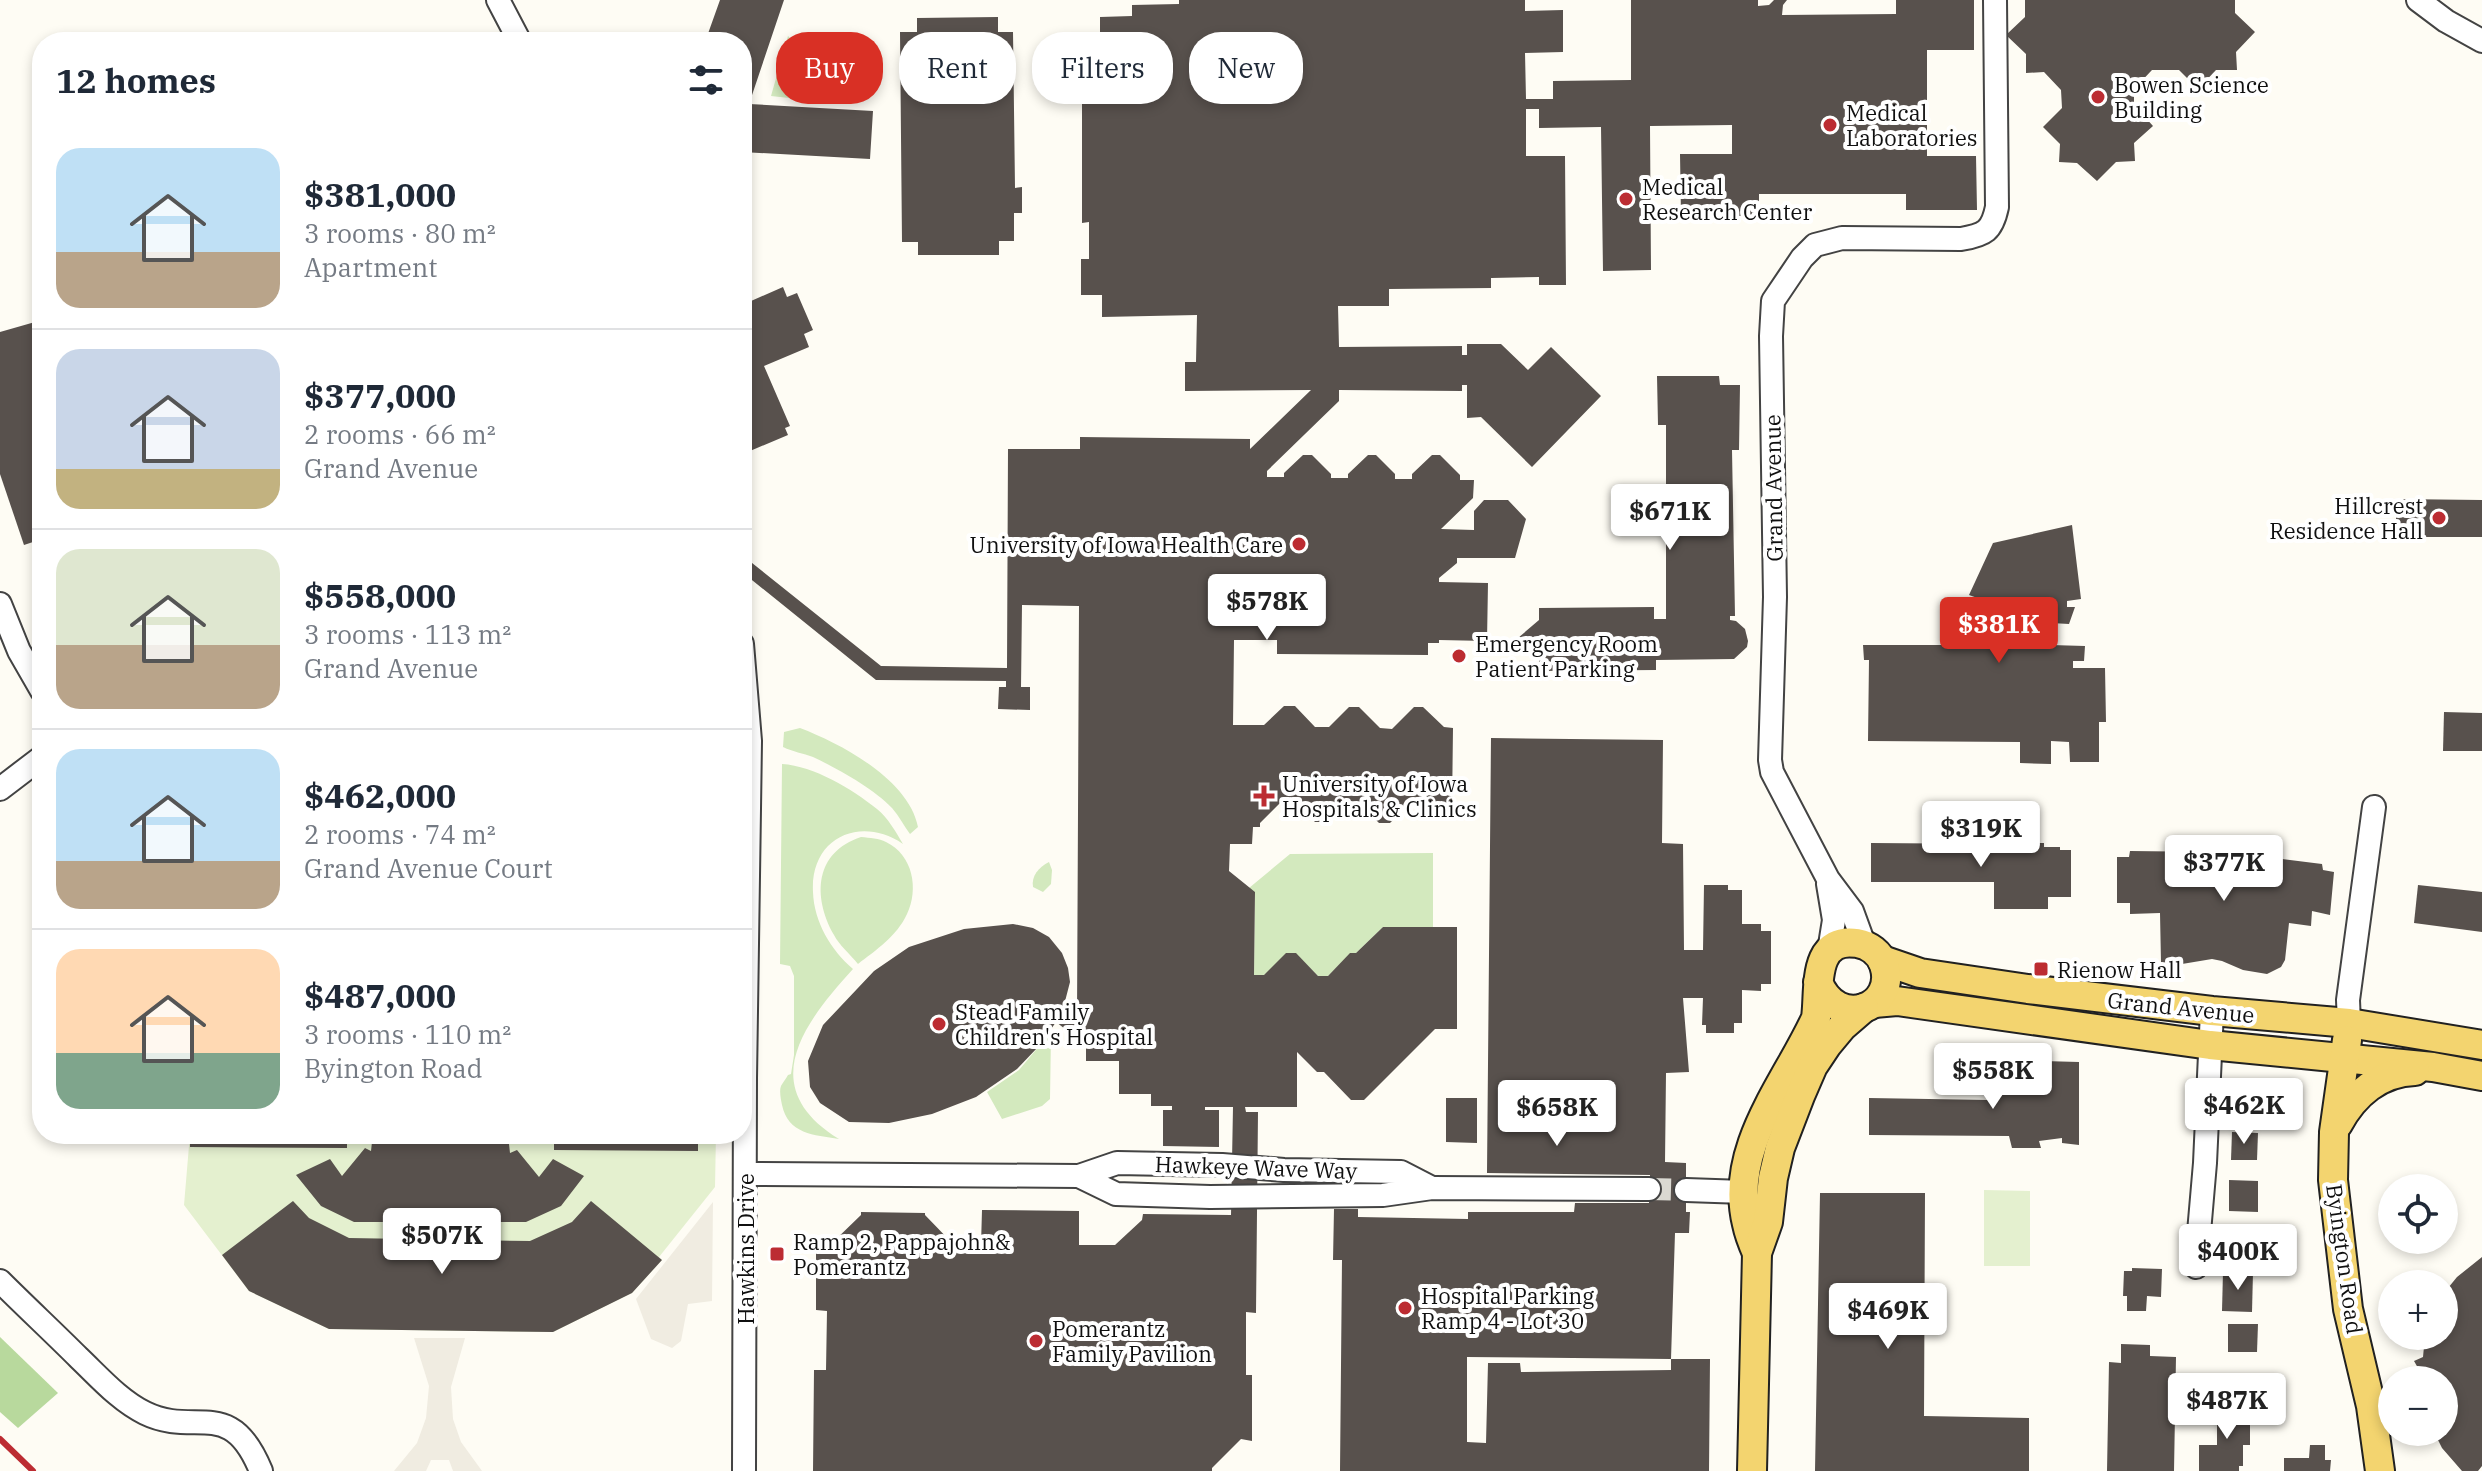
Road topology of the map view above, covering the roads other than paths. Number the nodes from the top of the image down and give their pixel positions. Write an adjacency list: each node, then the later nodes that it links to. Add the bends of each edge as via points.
1 (498, 0): 4 (street)
2 (1995, 0): 11 (street, Grand Avenue, via 1997,207 1986,232 1961,239 1842,238 1815,245 1773,301 1770,760)
3 (2418, 0): 5 (street)
4 (515, 32)
5 (2482, 41)
6 (0, 604): 7 (street)
7 (32, 674)
8 (32, 765): 9 (street)
9 (0, 789)
10 (2374, 807): 17 (street, Byington Road)
11 (1828, 879): 12 (street, Grand Avenue, via 1834,920); 13 (street, Grand Avenue)
12 (1829, 951): 13 (main road, via 1852,942); 14 (main road, via 1819,966)
13 (1873, 952): 15 (main road, via 1886,972 1885,984); 16 (main road, Grand Avenue, via 1900,967 1942,976)
14 (1818, 982): 15 (main road, via 1823,995 1838,1007); 30 (main road, via 1816,1018 1767,1105)
15 (1869, 1005): 18 (main road, Grand Avenue, via 1897,1001); 31 (main road, via 1842,1027 1813,1066 1780,1148 1768,1222)
16 (2212, 1011): 17 (main road, Grand Avenue); 18 (street)
17 (2349, 1023): 19 (main road, Grand Avenue); 20 (main road, Byington Road)
18 (2210, 1045): 20 (main road, Grand Avenue); 32 (street)
19 (2482, 1045)
20 (2344, 1058): 21 (main road, Grand Avenue); 23 (main road, Byington Road)
21 (2450, 1070): 22 (main road, Grand Avenue); 23 (main road, via 2380,1080 2349,1104)
22 (2482, 1076)
23 (2334, 1132): 37 (main road, Byington Road, via 2333,1180 2346,1298)
24 (745, 1144): 25 (street, Hawkins Drive)
25 (745, 1174): 26 (street, Hawkeye Wave Way); 35 (street, Hawkins Drive)
26 (1079, 1176): 27 (street, Hawkeye Wave Way, via 1116,1194 1383,1195); 27 (street, Hawkeye Wave Way, via 1117,1163 1222,1165 1401,1172)
27 (1432, 1188): 28 (street, Hawkeye Wave Way)
28 (1649, 1189)
29 (1686, 1190): 30 (street)
30 (1744, 1192): 31 (main road, via 1746,1222)
31 (1757, 1253): 36 (main road)
32 (2196, 1267)
33 (0, 1281): 34 (street, via 133,1407 165,1419 214,1422 230,1429 244,1440)
34 (261, 1471)
35 (744, 1471)
36 (1752, 1471)
37 (2380, 1471)

